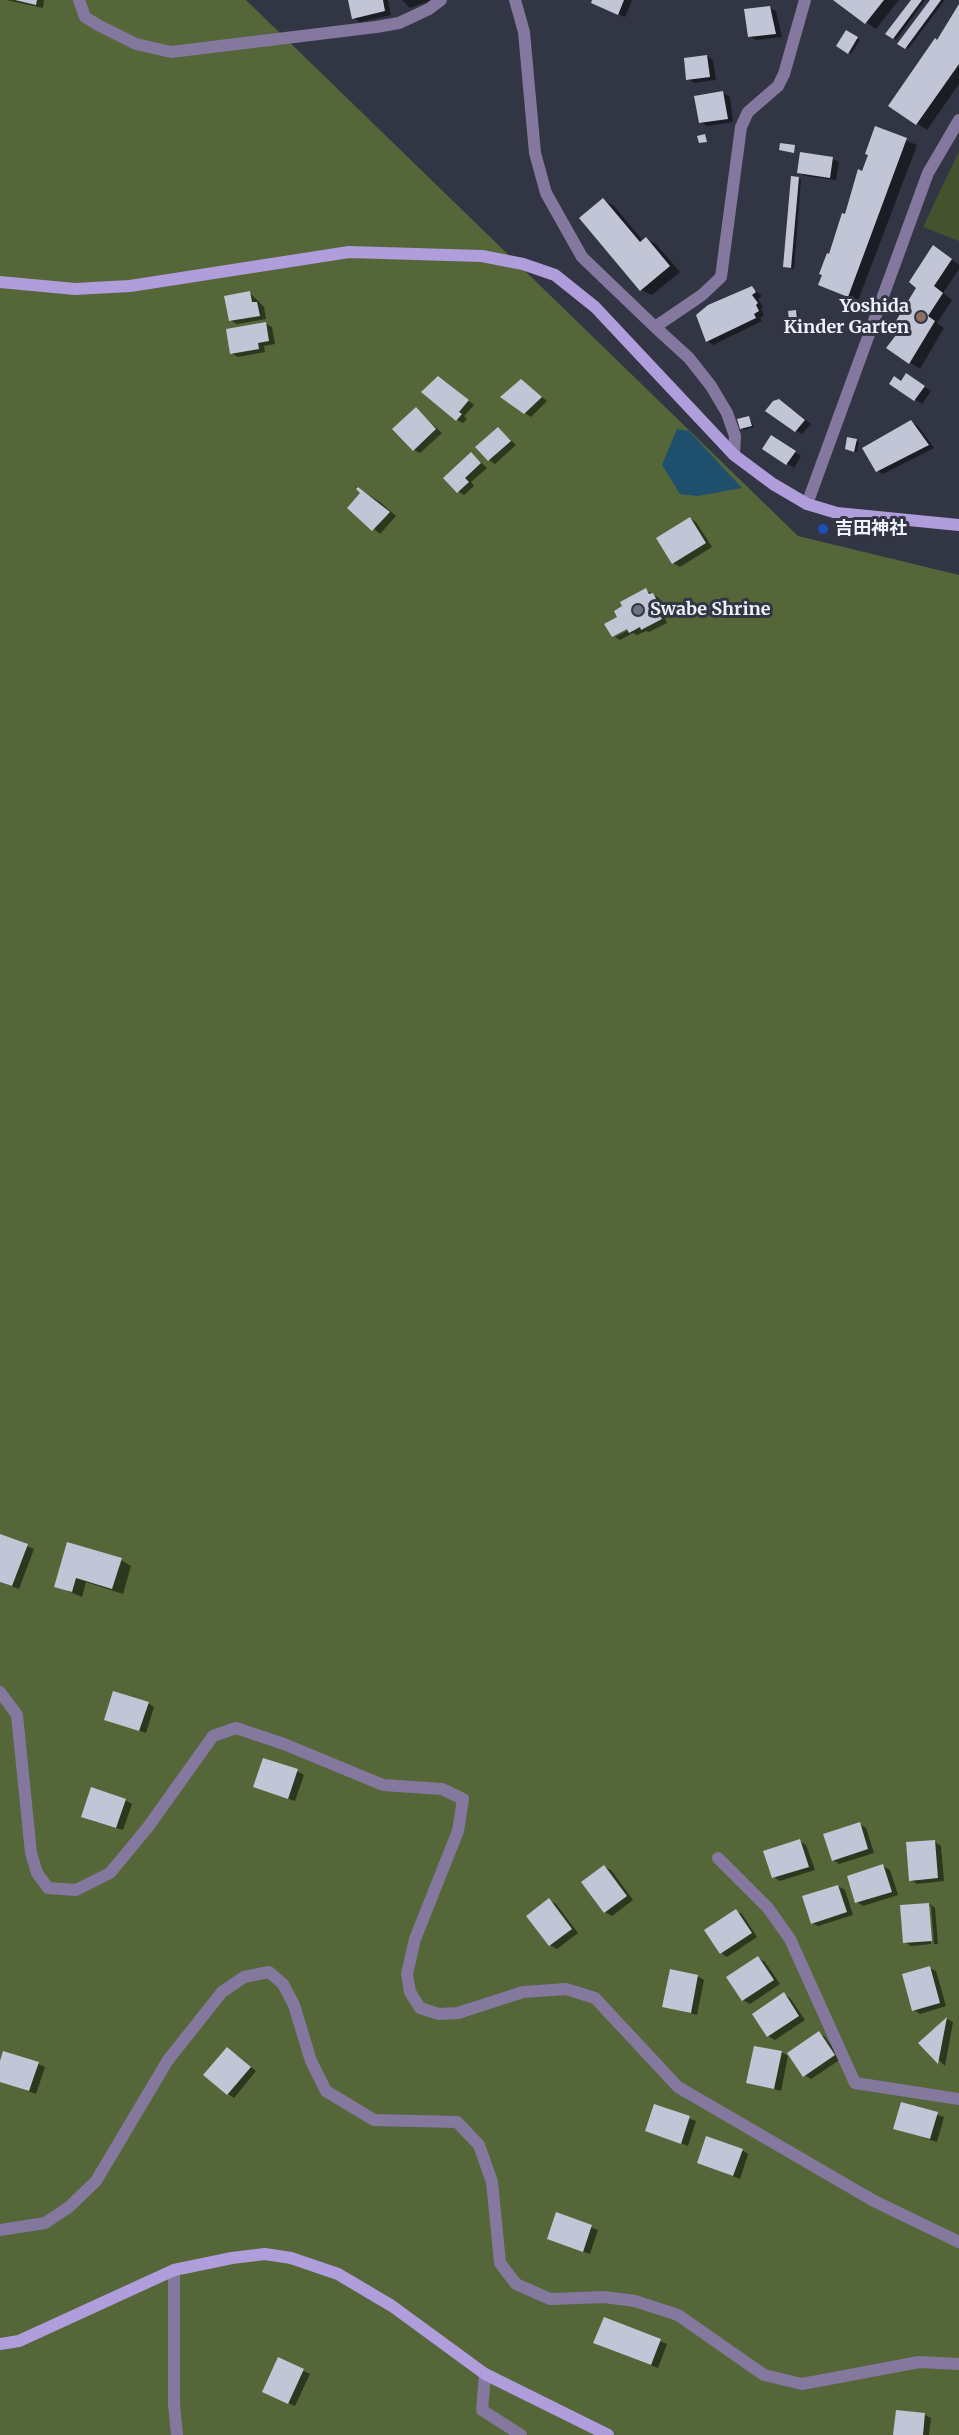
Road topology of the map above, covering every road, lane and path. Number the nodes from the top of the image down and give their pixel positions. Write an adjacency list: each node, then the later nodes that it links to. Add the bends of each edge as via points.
1 (79, 0): 2 (street, via 85,17 98,25 136,44 171,52 399,23)
2 (441, 0)
3 (515, 0): 7 (street, via 524,32 535,153 546,193 582,257)
4 (805, 0): 7 (street, via 778,86 748,112 741,127 721,277)
5 (959, 120): 9 (street, via 928,173)
6 (0, 282): 8 (street, via 75,289 130,286 349,252 482,256 523,264 555,275 595,307)
7 (655, 327): 8 (street, via 689,358 711,386 735,436)
8 (734, 455): 9 (street)
9 (807, 504): 10 (street, via 837,513)
10 (958, 523)
11 (0, 1692): 15 (street, via 17,1715 31,1853 37,1873 48,1888 76,1890 110,1873 213,1736 236,1728 383,1785 442,1789 463,1799 458,1831 415,1939 407,1974 410,1992 420,2008 439,2014 458,2013 523,1992 566,1989 595,1998 678,2087 874,2201)
12 (718, 1858): 13 (street, via 768,1908 790,1939 855,2083)
13 (959, 2099)
14 (0, 2230): 18 (street, via 45,2223 69,2207 96,2181 168,2060 222,1992 244,1977 268,1972 283,1984 294,2005 310,2061 326,2091 374,2120 457,2122 479,2145 492,2182 500,2263 516,2284 550,2299 604,2297 635,2301 678,2315 764,2375 802,2384 919,2362)
15 (959, 2242)
16 (174, 2270): 17 (street, via 19,2341); 19 (street, via 265,2254 301,2261 339,2274); 20 (street)
17 (0, 2344)
18 (959, 2364)
19 (485, 2374): 21 (street, via 482,2410); 22 (street)
20 (177, 2435)
21 (521, 2435)
22 (608, 2435)

